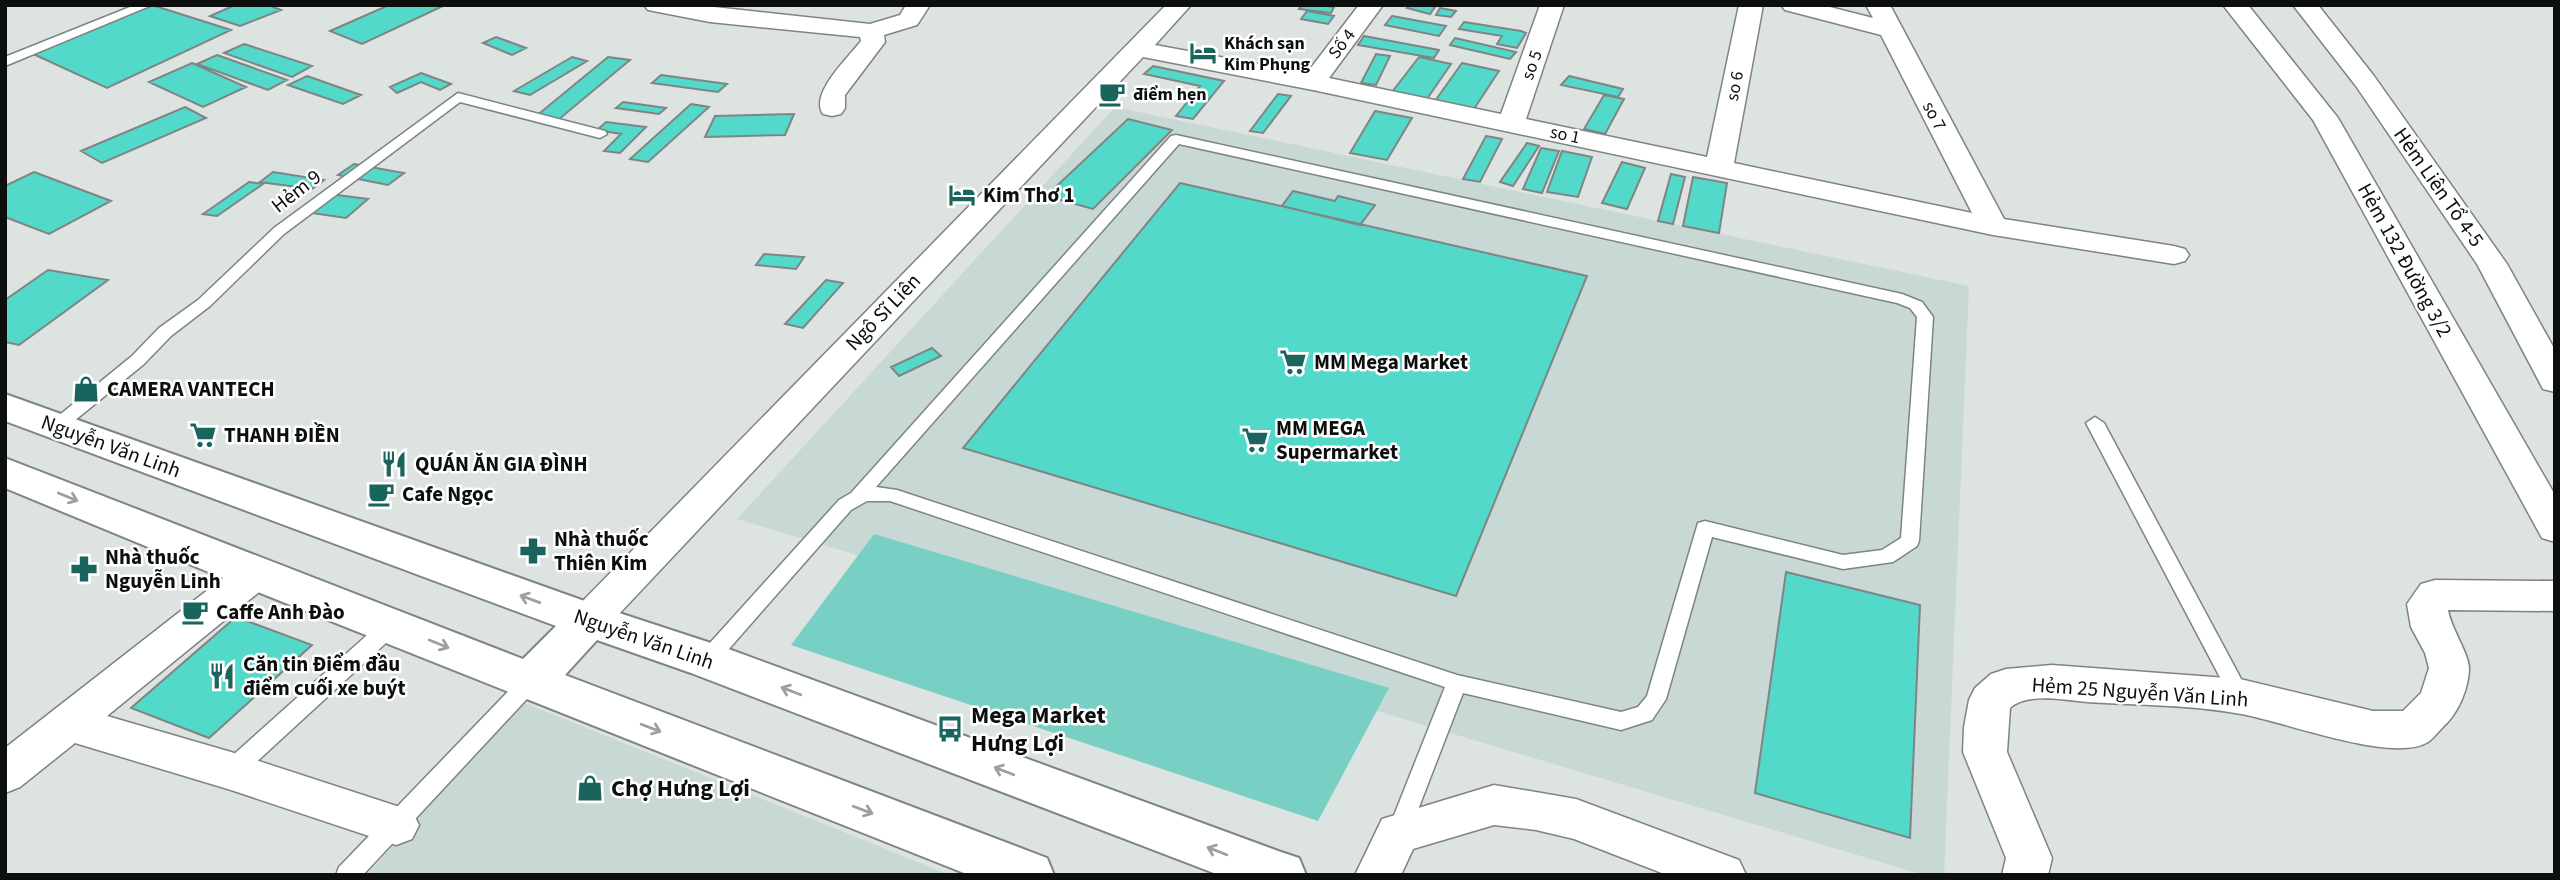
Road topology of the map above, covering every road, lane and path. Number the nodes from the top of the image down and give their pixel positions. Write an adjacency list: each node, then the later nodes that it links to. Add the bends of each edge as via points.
1 (146, 5): 14 (lane)
2 (918, 5): 12 (street, via 909,20)
3 (1179, 5): 13 (street, Ngô Sĩ Liên)
4 (1371, 5): 15 (street, Số 4)
5 (1552, 5): 17 (street, so 5)
6 (1751, 5): 19 (street, so 6)
7 (1793, 5): 11 (street)
8 (2235, 5): 28 (street, Hẻm 132 Đường 3/2, via 2325,118)
9 (2305, 5): 22 (street, Hẻm Liên Tổ 4-5, via 2365,81 2492,264)
10 (672, 7): 12 (street)
11 (1883, 17): 20 (street, so 7)
12 (871, 31): 16 (street, via 873,42 832,95)
13 (1137, 50): 15 (street, so 1); 31 (street, Ngô Sĩ Liên)
14 (5, 62)
15 (1313, 82): 17 (street, so 1)
16 (832, 107)
17 (1511, 124): 19 (street, so 1)
18 (600, 134): 25 (lane, Hẻm 9, via 458,97 279,231 204,303)
19 (1719, 167): 20 (street, so 1)
20 (1993, 226): 21 (street, so 1)
21 (2174, 255)
22 (2555, 381)
23 (5, 407): 25 (highway, Nguyễn Văn Linh)
24 (2095, 423): 36 (lane)
25 (57, 426): 31 (highway, Nguyễn Văn Linh, one-way to 25)
26 (5, 471): 29 (highway, one-way to 29)
27 (859, 495): 33 (lane, via 845,505); 35 (lane, via 891,495); 35 (lane, via 1175,139 1916,305 1925,317 1910,541 1896,552 1843,562 1705,528 1656,699 1644,714 1621,721)
28 (2555, 528)
29 (255, 574): 32 (highway); 37 (street)
30 (2555, 596): 36 (street, Hẻm 25 Nguyễn Văn Linh, via 2435,595 2427,604 2431,627 2449,668 2440,702 2413,729 2373,729)
31 (589, 620): 33 (highway, Nguyễn Văn Linh); 34 (highway)
32 (392, 625): 34 (highway, one-way to 34); 38 (lane)
33 (707, 660): 44 (highway, Nguyễn Văn Linh, one-way to 33)
34 (531, 681): 40 (lane); 43 (highway, one-way to 43)
35 (1457, 683): 41 (lane)
36 (2240, 695): 47 (street, Hẻm 25 Nguyễn Văn Linh, via 2052,682 2007,686 1990,700 1985,752 2029,858)
37 (68, 723): 38 (street); 39 (street)
38 (231, 771): 40 (street)
39 (5, 774)
40 (397, 825): 42 (lane)
41 (1398, 833): 45 (street); 46 (street, via 1494,805 1536,810 1576,819)
42 (347, 875)
43 (1029, 875)
44 (1281, 875)
45 (1378, 875)
46 (1723, 875)
47 (2025, 875)

